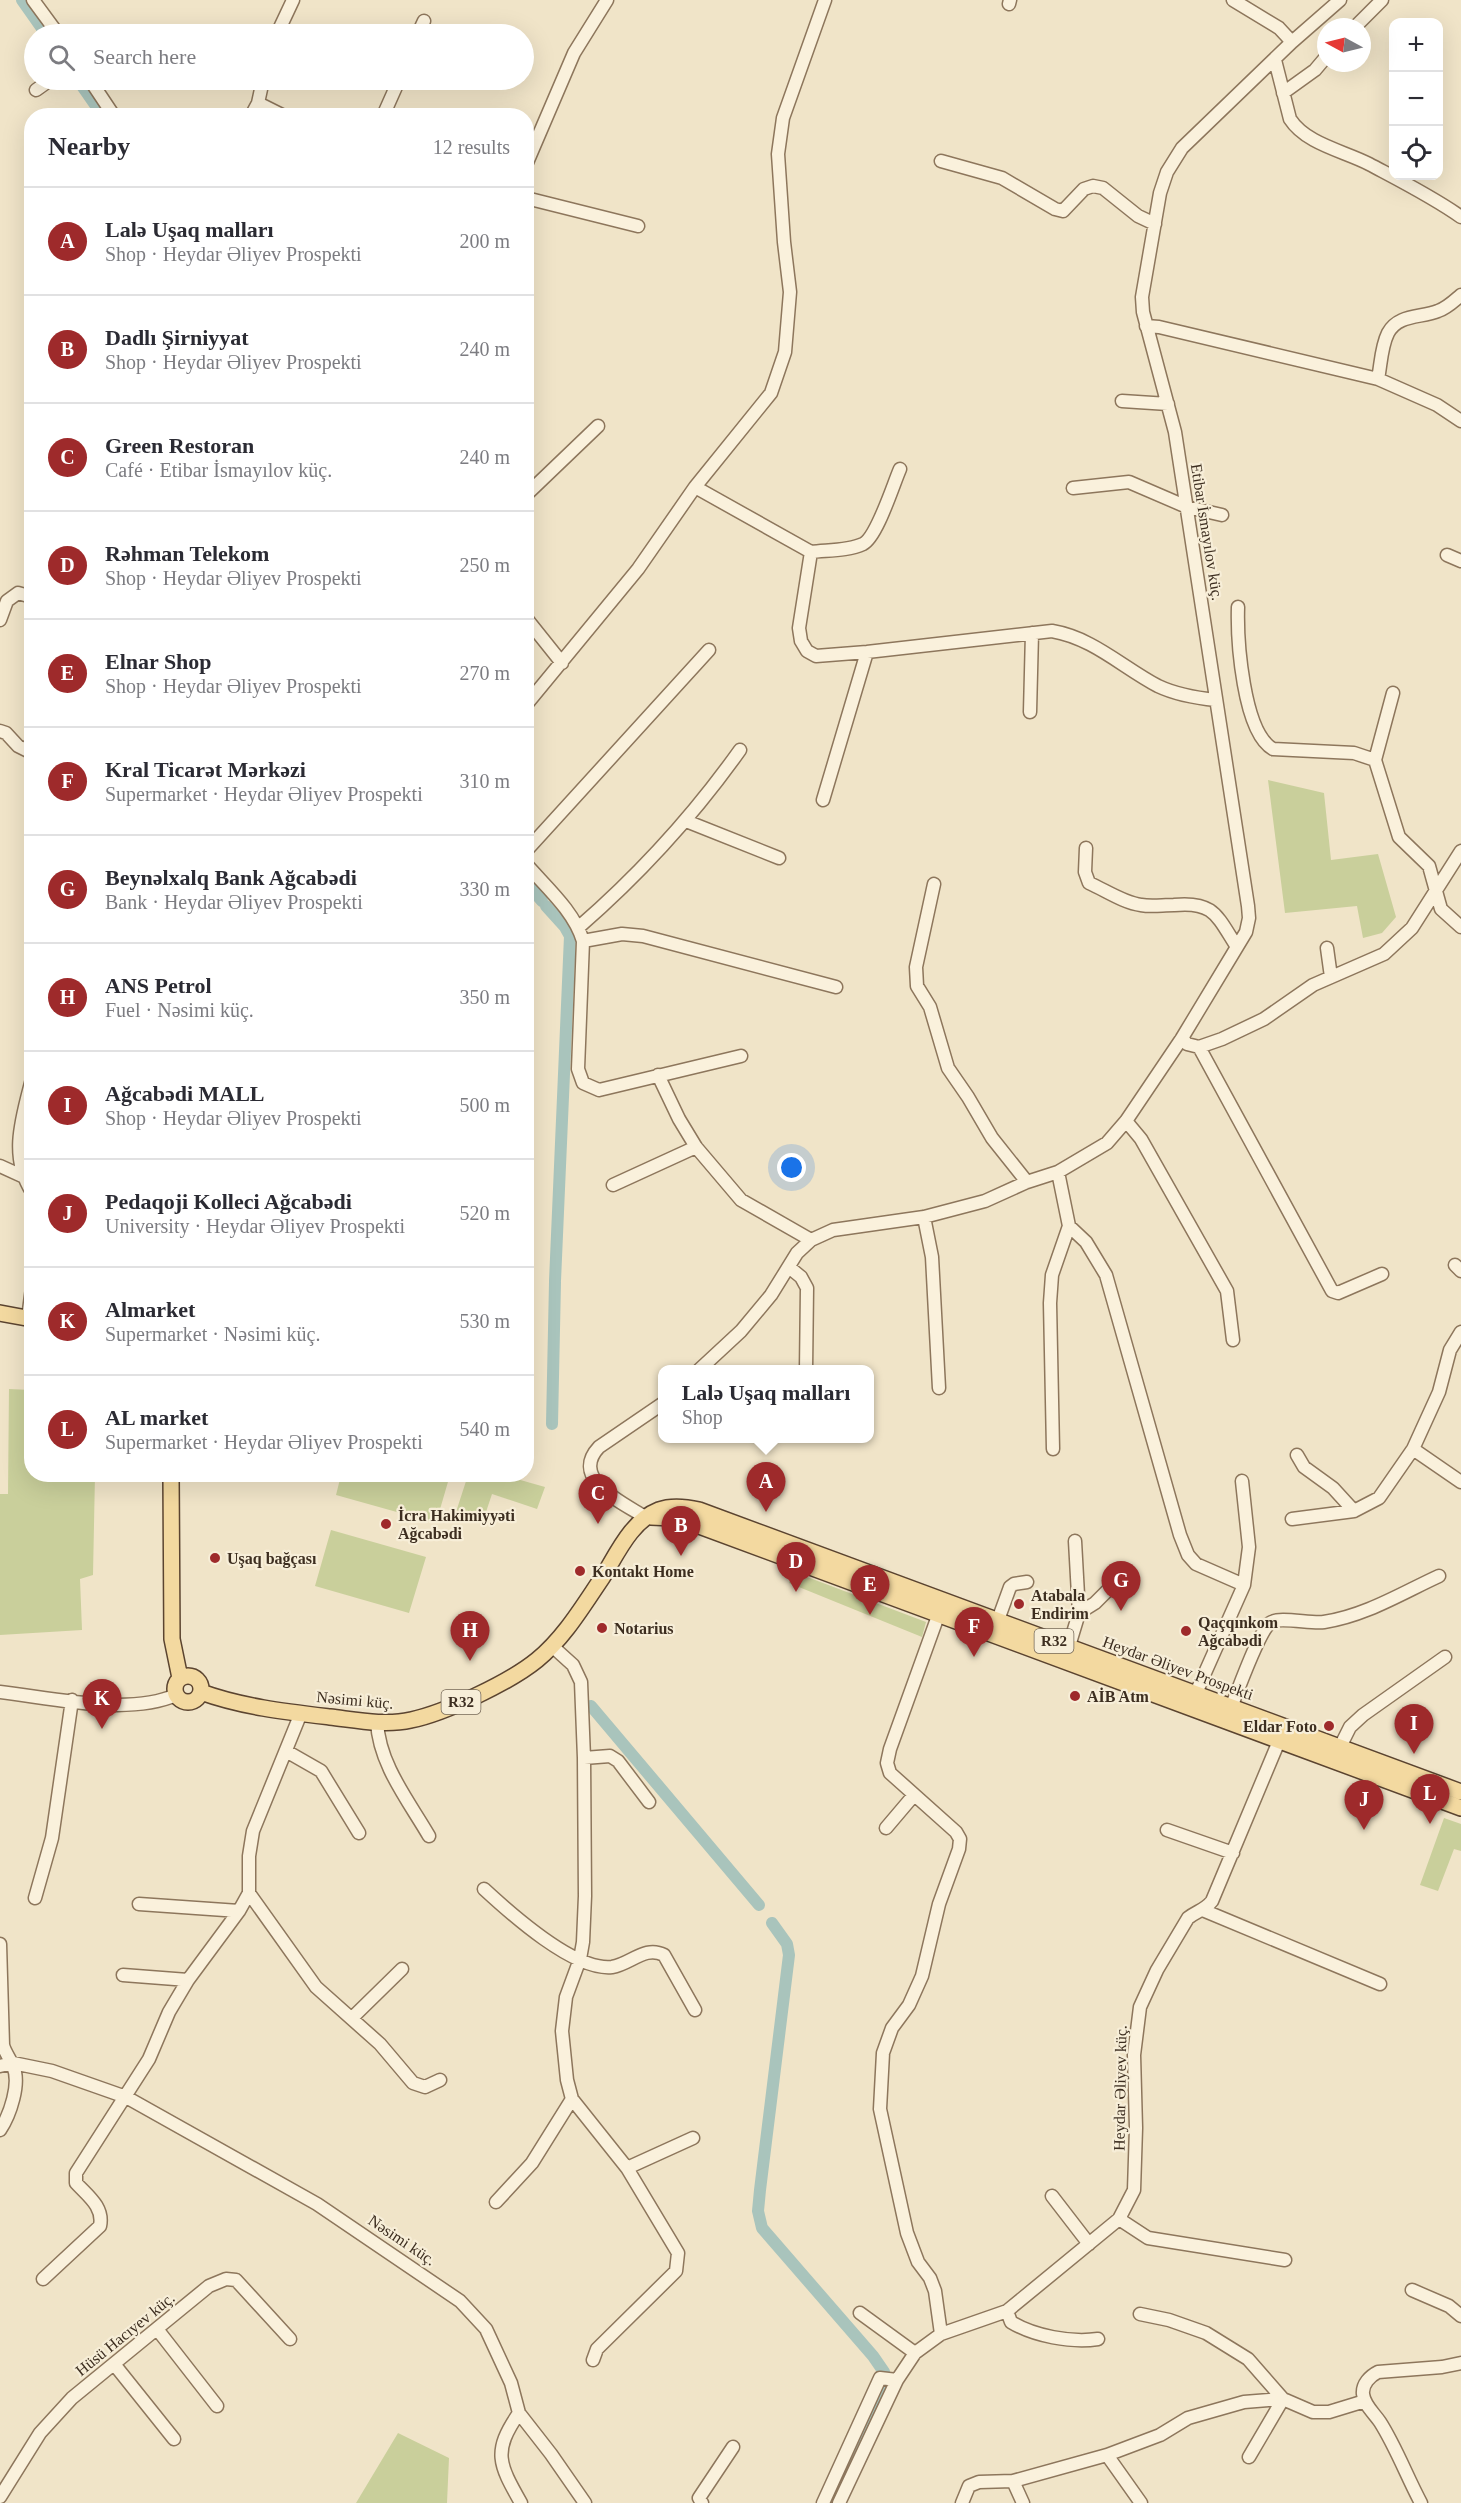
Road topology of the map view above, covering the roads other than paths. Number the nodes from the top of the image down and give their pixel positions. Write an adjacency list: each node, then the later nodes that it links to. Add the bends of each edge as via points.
1 (33, 0): 10 (street)
2 (293, 0): 11 (street)
3 (608, 0): 25 (street, via 574,54)
4 (825, 0): 40 (street, via 783,118 778,154 790,292 785,352 771,393)
5 (1233, 0): 13 (street, via 1279,28)
6 (1340, 0): 13 (street, Etibar İsmayılov küç.)
7 (1382, 0): 8 (street)
8 (1364, 18)
9 (424, 21): 12 (street)
10 (51, 24)
11 (282, 24)
12 (423, 24)
13 (1292, 42): 14 (street, Etibar İsmayılov küç.)
14 (1275, 60): 19 (street); 29 (street, Etibar İsmayılov küç., via 1182,148 1167,172)
15 (1317, 68): 19 (street)
16 (97, 90): 21 (street)
17 (261, 90): 20 (street)
18 (395, 90): 24 (street)
19 (1282, 93): 28 (street, via 1295,128)
20 (258, 103): 22 (street); 23 (street)
21 (109, 108)
22 (255, 108)
23 (268, 108)
24 (387, 108)
25 (534, 146)
26 (941, 161): 29 (street, via 1002,178 1063,211 1083,189 1103,188 1138,216)
27 (534, 200): 30 (street)
28 (1461, 217)
29 (1155, 224): 32 (street, Etibar İsmayılov küç., via 1142,297)
30 (638, 226)
31 (1461, 295): 33 (street, via 1441,310 1395,324 1383,347)
32 (1146, 326): 33 (street); 35 (street, Etibar İsmayılov küç.)
33 (1378, 379): 36 (street, via 1437,405)
34 (1122, 401): 35 (street)
35 (1168, 404): 42 (street, Etibar İsmayılov küç.)
36 (1461, 421)
37 (598, 426): 39 (street)
38 (900, 469): 44 (street, via 873,534 865,543)
39 (534, 487)
40 (695, 487): 44 (street); 54 (street, via 639,569)
41 (1073, 488): 42 (street, via 1129,482)
42 (1187, 507): 43 (street); 57 (street, Etibar İsmayılov küç.)
43 (1222, 515)
44 (811, 552): 53 (street, via 799,627 801,641 816,656)
45 (1447, 555): 46 (street)
46 (1461, 561)
47 (24, 595): 49 (street, via 18,593 7,601)
48 (1238, 607): 62 (street, Etibar İsmayılov küç., via 1237,635 1248,704 1255,730 1264,744 1272,749 1354,753)
49 (0, 620)
50 (534, 628): 54 (street)
51 (1032, 633): 53 (street); 57 (street, via 1071,634 1158,686 1182,695); 58 (street)
52 (709, 650): 65 (street)
53 (867, 652): 63 (street)
54 (561, 663): 56 (street)
55 (1393, 693): 62 (street)
56 (534, 695)
57 (1216, 700): 75 (street, Etibar İsmayılov küç., via 1249,918)
58 (1030, 712)
59 (0, 731): 60 (street)
60 (24, 749)
61 (740, 750): 64 (street)
62 (1375, 760): 71 (street, via 1399,837 1429,866)
63 (823, 800)
64 (686, 821): 68 (street); 72 (street, via 623,889)
65 (534, 842)
66 (1086, 848): 75 (street, via 1085,872 1089,883 1137,905 1203,905 1214,913)
67 (1461, 850): 71 (street)
68 (779, 858)
69 (534, 874): 72 (street)
70 (934, 884): 90 (street, via 916,967 917,986 930,1007 948,1068 992,1138)
71 (1434, 890): 73 (street, via 1441,909); 77 (street, via 1412,928 1398,943 1384,954)
72 (579, 927): 74 (street)
73 (1461, 927)
74 (583, 941): 78 (street, via 622,934 643,936); 82 (street, via 578,1070 584,1083 599,1090)
75 (1237, 947): 79 (street, Etibar İsmayılov küç.)
76 (1326, 948): 77 (street)
77 (1331, 977): 80 (street, via 1264,1019)
78 (836, 987)
79 (1182, 1038): 80 (street); 84 (street, Etibar İsmayılov küç.)
80 (1199, 1047): 96 (street, via 1332,1291 1338,1293)
81 (741, 1056): 82 (street)
82 (658, 1075): 85 (street)
83 (24, 1117): 88 (street, via 18,1145)
84 (1126, 1121): 87 (street, Etibar İsmayılov küç., via 1107,1143); 100 (street, via 1141,1139 1227,1291)
85 (696, 1146): 91 (street); 94 (street, via 741,1200)
86 (0, 1166): 88 (street)
87 (1058, 1172): 90 (street, Etibar İsmayılov küç.); 93 (street)
88 (22, 1176): 89 (street)
89 (24, 1179)
90 (1027, 1182): 92 (street, Etibar İsmayılov küç., via 985,1201)
91 (613, 1185)
92 (924, 1217): 94 (street, Etibar İsmayılov küç., via 833,1230); 103 (street, via 932,1257)
93 (1069, 1226): 105 (street, via 1052,1275); 118 (street, via 1086,1242 1106,1275 1188,1555 1196,1564)
94 (812, 1240): 95 (street, Etibar İsmayılov küç., via 797,1253)
95 (790, 1268): 101 (street, Etibar İsmayılov küç., via 741,1331); 102 (street, via 807,1288)
96 (1382, 1274)
97 (0, 1313): 98 (main road)
98 (24, 1317)
99 (1461, 1332): 106 (street, via 1450,1350 1439,1392)
100 (1233, 1340)
101 (704, 1365)
102 (806, 1365)
103 (939, 1388)
104 (658, 1407): 112 (street, via 599,1447 589,1463 590,1473 602,1489)
105 (1053, 1449)
106 (1413, 1449): 110 (street); 111 (street, via 1379,1498)
107 (1296, 1455): 111 (street, via 1304,1467 1333,1488)
108 (1242, 1481): 118 (street, via 1249,1547)
109 (171, 1482): 125 (main road, via 172,1639)
110 (1461, 1482)
111 (1354, 1511): 113 (street)
112 (645, 1517): 120 (main road, R32, via 683,1520); 121 (main road, Heydar Əliyev Prospekti / R32, via 667,1507 699,1510); 123 (main road, Nəsimi küç. / R32)
113 (1292, 1519)
114 (1075, 1541): 119 (street)
115 (1439, 1575): 131 (street, via 1349,1619 1319,1623 1276,1619 1268,1624)
116 (1121, 1577): 119 (street, via 1095,1604)
117 (1027, 1582): 121 (street, via 1010,1587)
118 (1244, 1585): 128 (street)
119 (1079, 1613): 122 (street)
120 (938, 1616): 134 (main road, R32); 139 (street, via 887,1763 890,1773)
121 (998, 1620): 122 (main road, Heydar Əliyev Prospekti / R32)
122 (1069, 1646): 128 (main road, Heydar Əliyev Prospekti / R32)
123 (552, 1647): 133 (main road, Nəsimi küç. / R32, via 520,1671 461,1702 410,1720); 137 (street, via 573,1665 581,1682)
124 (1445, 1657): 135 (street, via 1363,1715 1350,1727)
125 (180, 1678): 127 (main road, via 193,1676); 129 (main road)
126 (0, 1692): 130 (street)
127 (201, 1692): 129 (main road, via 193,1702 180,1700); 132 (main road, Nəsimi küç. / R32, via 240,1704)
128 (1196, 1693): 131 (main road, Heydar Əliyev Prospekti / R32)
129 (176, 1695): 130 (street, via 143,1705)
130 (72, 1700): 149 (street, via 52,1838)
131 (1231, 1707): 135 (main road, Heydar Əliyev Prospekti / R32)
132 (301, 1713): 133 (main road, Nəsimi küç. / R32); 136 (street, Nəsimi küç.)
133 (377, 1722): 145 (street, via 387,1763)
134 (1279, 1741): 141 (main road, R32); 146 (street, Heydar Əliyev küç.)
135 (1340, 1747): 138 (main road, Heydar Əliyev Prospekti / R32)
136 (286, 1751): 144 (street, via 321,1771); 148 (street, Nəsimi küç., via 253,1831)
137 (584, 1758): 140 (street, via 610,1756 618,1761); 154 (street, via 585,1896)
138 (1461, 1792)
139 (914, 1795): 142 (street); 180 (street, via 956,1832 959,1849 939,1904 922,1976 909,2005 892,2028 883,2053 880,2109 907,2233 918,2262 930,2278)
140 (649, 1802)
141 (1461, 1808)
142 (886, 1828)
143 (1167, 1830): 146 (street)
144 (359, 1833)
145 (429, 1836)
146 (1233, 1853): 152 (street, Heydar Əliyev küç.)
147 (484, 1889): 154 (street, via 524,1926)
148 (249, 1893): 151 (street, Nəsimi küç.); 160 (street, via 316,1987)
149 (35, 1898)
150 (139, 1904): 151 (street)
151 (239, 1911): 157 (street, Nəsimi küç.)
152 (1205, 1911): 158 (street); 170 (street, Heydar Əliyev küç., via 1188,1918 1156,1971 1140,2007 1134,2055 1134,2190)
153 (0, 1944): 161 (street)
154 (580, 1959): 159 (street, via 595,1966 613,1967 656,1951 664,1956); 164 (street, via 566,1997 562,2031)
155 (402, 1969): 160 (street)
156 (123, 1975): 157 (street)
157 (188, 1980): 163 (street, Nəsimi küç.)
158 (1380, 1984)
159 (695, 2010)
160 (352, 2018): 162 (street, via 413,2083 425,2087)
161 (6, 2064): 163 (street, Nəsimi küç., via 52,2070); 165 (street, via 17,2077)
162 (440, 2080)
163 (126, 2097): 173 (street, Nəsimi küç., via 76,2173 76,2183 100,2209 100,2226); 191 (street, Nəsimi küç., via 317,2204 460,2301 486,2329 511,2383)
164 (572, 2100): 167 (street); 169 (street, via 532,2163)
165 (0, 2130)
166 (693, 2138): 167 (street)
167 (627, 2168): 184 (street, via 678,2253 676,2271 597,2349)
168 (1052, 2196): 171 (street)
169 (496, 2202)
170 (1119, 2220): 171 (street, Heydar Əliyev küç.); 172 (street, via 1148,2238)
171 (1089, 2244): 175 (street, Heydar Əliyev küç.)
172 (1285, 2260)
173 (43, 2279)
174 (1412, 2290): 178 (street, via 1449,2306)
175 (1007, 2311): 180 (street, Heydar Əliyev küç.); 182 (street, via 1011,2322 1023,2329 1070,2339)
176 (860, 2313): 183 (street)
177 (1140, 2314): 188 (street, via 1206,2333 1248,2359)
178 (1461, 2316)
179 (157, 2329): 181 (street, Hüsü Hacıyev küç., via 209,2286 226,2279 236,2280); 186 (street, Hüsü Hacıyev küç.); 190 (street)
180 (941, 2334): 183 (street, Heydar Əliyev küç.)
181 (290, 2339)
182 (1098, 2339)
183 (915, 2353): 187 (street, Heydar Əliyev küç.)
184 (593, 2360)
185 (1461, 2363): 189 (street, via 1378,2372 1365,2385)
186 (114, 2364): 192 (street); 197 (street, Hüsü Hacıyev küç., via 72,2398 40,2433)
187 (897, 2380): 201 (street, via 880,2378); 202 (street, Heydar Əliyev küç.)
188 (1282, 2399): 189 (street, via 1313,2412 1329,2412); 194 (street, via 1244,2402 1188,2418 1160,2435); 195 (street)
189 (1365, 2401): 206 (street, via 1381,2423)
190 (217, 2406)
191 (519, 2413): 199 (street, via 501,2444 501,2459); 200 (street)
192 (174, 2439)
193 (733, 2447): 198 (street)
194 (1107, 2455): 196 (street); 205 (street)
195 (1249, 2457)
196 (1012, 2481): 203 (street, via 979,2481 969,2486); 204 (street)
197 (0, 2497)
198 (696, 2501)
199 (521, 2503)
200 (585, 2503)
201 (823, 2503)
202 (839, 2503)
203 (962, 2503)
204 (1023, 2503)
205 (1141, 2503)
206 (1421, 2503)

